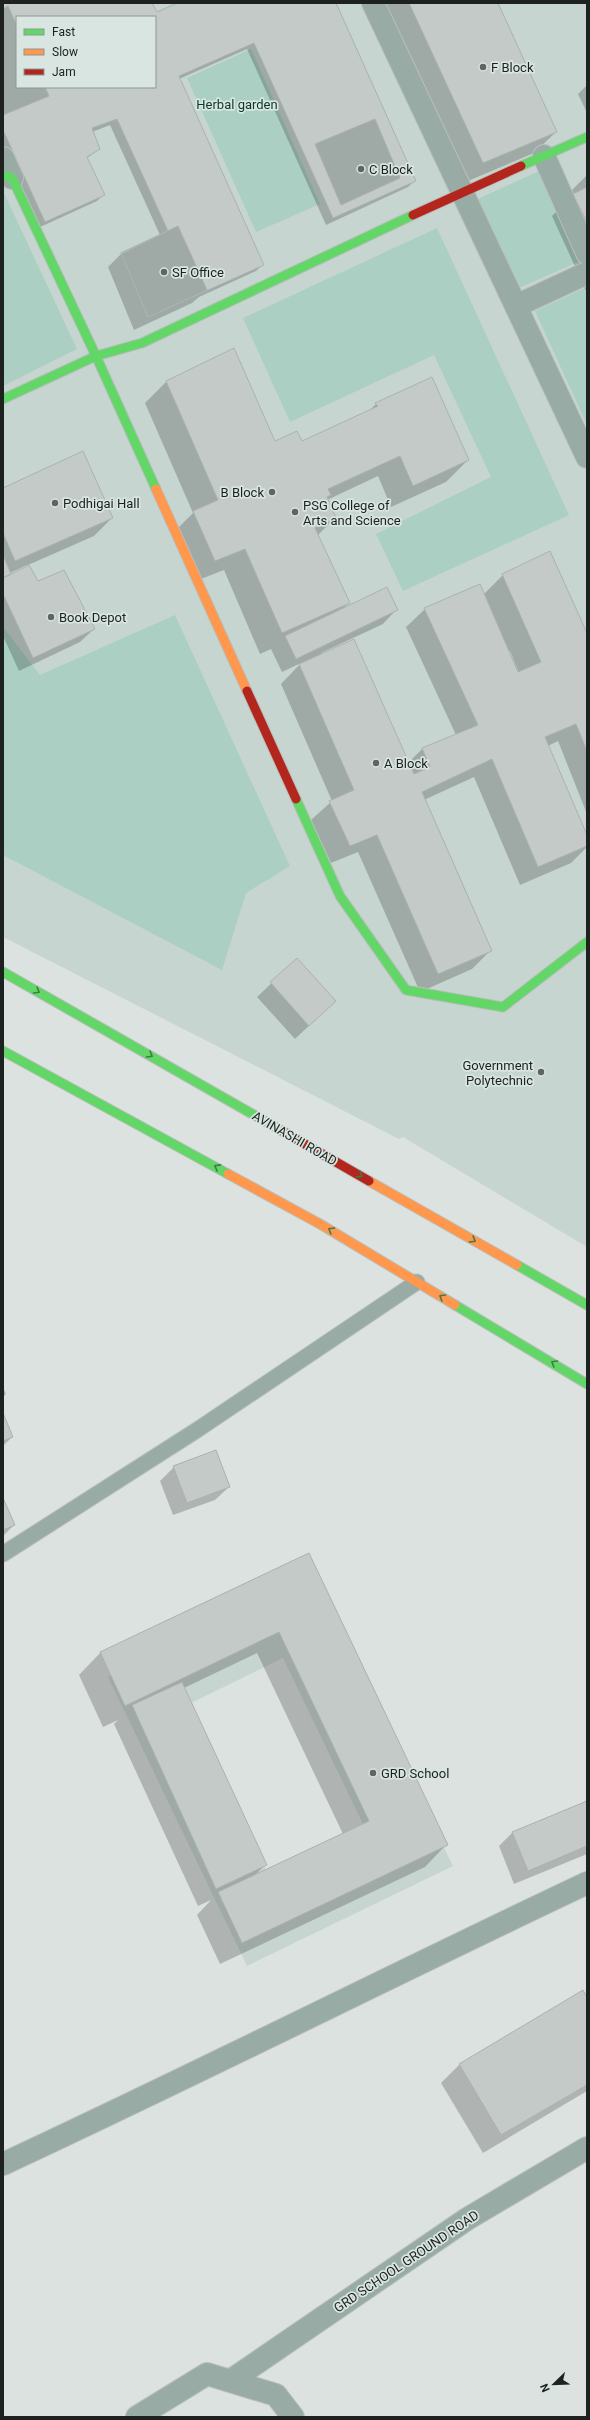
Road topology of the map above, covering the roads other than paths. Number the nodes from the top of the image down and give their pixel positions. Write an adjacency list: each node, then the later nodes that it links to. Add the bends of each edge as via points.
1 (373, 3): 5 (street)
2 (587, 137): 3 (street)
3 (544, 156): 5 (street); 6 (street)
4 (6, 170): 9 (street)
5 (463, 192): 8 (street); 9 (street, via 142,343)
6 (587, 253)
7 (587, 273): 8 (street)
8 (516, 306): 11 (street)
9 (96, 356): 10 (street); 12 (street, via 340,896 406,990 504,1007)
10 (3, 400)
11 (586, 452)
12 (587, 942)
13 (3, 972): 16 (street, AVINASHI ROAD, one-way to 16)
14 (3, 1051): 15 (street, one-way to 14, via 320,1224)
15 (417, 1282): 17 (street, one-way to 15); 18 (lane, via 196,1430)
16 (587, 1305)
17 (587, 1384)
18 (3, 1554)
19 (587, 1883): 21 (street, via 441,1952 186,2079)
20 (587, 2148): 22 (street, GRD SCHOOL GROUND ROAD, via 467,2219)
21 (3, 2164)
22 (230, 2381): 23 (street, via 207,2374); 24 (street, via 276,2395)
23 (137, 2417)
24 (293, 2417)

